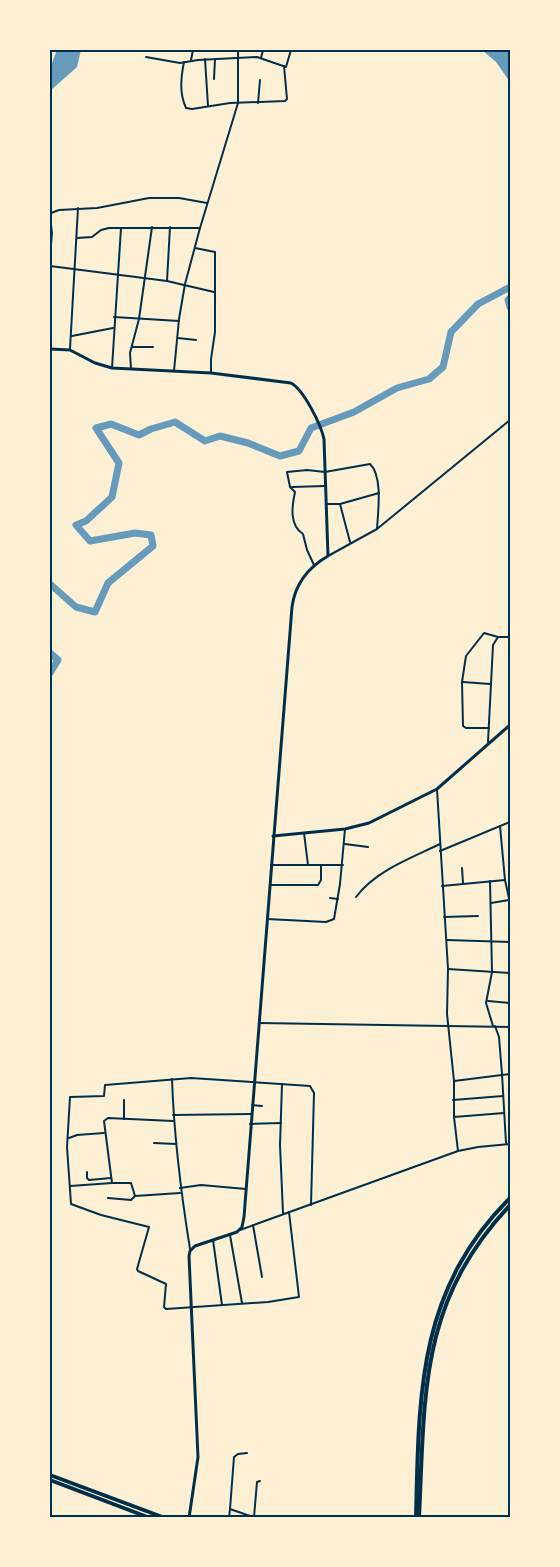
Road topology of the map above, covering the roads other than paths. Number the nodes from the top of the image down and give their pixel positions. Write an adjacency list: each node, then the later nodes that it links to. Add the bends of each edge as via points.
1 (193, 50): 10 (street)
2 (238, 50): 6 (street)
3 (263, 50): 7 (street)
4 (291, 50): 12 (street)
5 (146, 57): 11 (street)
6 (238, 58): 7 (street); 9 (street); 15 (street)
7 (261, 58): 12 (street)
8 (205, 59): 9 (street); 10 (street); 17 (street)
9 (215, 59): 13 (street)
10 (191, 60): 11 (street)
11 (184, 62): 17 (street, via 181,86 185,105 192,109)
12 (284, 66): 16 (street, via 286,100)
13 (214, 80)
14 (260, 80): 16 (street)
15 (238, 103): 16 (street); 17 (street); 18 (street)
16 (258, 103)
17 (208, 106)
18 (207, 203): 19 (street, via 154,197 101,208); 23 (street)
19 (78, 208): 24 (street); 26 (street, via 51,213)
20 (152, 227): 21 (street); 22 (street); 30 (street)
21 (170, 227): 23 (street); 31 (street)
22 (121, 228): 24 (street); 29 (street)
23 (200, 228): 25 (street)
24 (76, 238): 28 (street)
25 (195, 248): 32 (street); 33 (street, via 215,251)
26 (50, 256)
27 (50, 266): 28 (street)
28 (74, 269): 29 (street); 38 (street)
29 (118, 275): 30 (street); 34 (street)
30 (143, 278): 31 (street); 35 (street)
31 (167, 281): 32 (street)
32 (185, 284): 33 (street); 36 (street)
33 (214, 292): 48 (street)
34 (114, 317): 35 (street); 37 (street)
35 (139, 319): 36 (street); 41 (street)
36 (179, 321): 39 (street)
37 (113, 328): 38 (street); 45 (street)
38 (71, 336): 44 (street)
39 (178, 338): 40 (street); 47 (street)
40 (196, 340)
41 (131, 346): 42 (street); 46 (street)
42 (153, 347)
43 (50, 349): 44 (street)
44 (70, 350): 45 (street)
45 (112, 368): 46 (street)
46 (131, 369): 47 (street)
47 (174, 371): 48 (street)
48 (211, 373): 50 (street, via 291,383 301,391 324,440)
49 (510, 420): 56 (street)
50 (325, 472): 51 (street); 52 (street, via 287,472); 53 (street, via 370,464 375,469)
51 (325, 486): 52 (street); 54 (street)
52 (290, 487): 59 (street, via 295,492 291,505 296,528 303,534)
53 (379, 493): 55 (street); 56 (street)
54 (326, 504): 55 (street); 58 (street)
55 (340, 504): 57 (street)
56 (377, 529): 57 (street)
57 (350, 543): 58 (street)
58 (328, 556): 59 (street)
59 (314, 565): 72 (street, via 292,603)
60 (498, 637): 61 (street); 62 (street, via 488,633 480,637 466,656); 63 (street, via 494,641)
61 (510, 637)
62 (462, 682): 63 (street); 65 (street, via 463,726)
63 (490, 684): 65 (street)
64 (510, 725): 66 (street)
65 (489, 728): 66 (street)
66 (488, 745): 67 (street)
67 (437, 789): 70 (street, via 369,824); 75 (street)
68 (510, 822): 69 (street)
69 (500, 826): 75 (street); 81 (street)
70 (345, 829): 71 (street); 73 (street)
71 (304, 833): 72 (street); 77 (street)
72 (273, 836): 76 (street)
73 (345, 844): 74 (street); 79 (street)
74 (368, 847)
75 (440, 848): 85 (street); 86 (street, via 394,867)
76 (271, 865): 77 (street); 84 (street)
77 (308, 865): 78 (street)
78 (321, 865): 79 (street); 84 (street, via 318,885)
79 (343, 865): 88 (street)
80 (462, 868): 83 (street)
81 (505, 880): 82 (street); 89 (street)
82 (490, 881): 83 (street); 90 (street)
83 (463, 884): 85 (street)
84 (269, 885): 93 (street)
85 (442, 886): 92 (street)
86 (356, 897)
87 (330, 898): 88 (street)
88 (338, 899): 93 (street, via 332,921)
89 (510, 901): 90 (street)
90 (491, 903): 95 (street)
91 (478, 916): 92 (street)
92 (444, 917): 94 (street)
93 (267, 919): 102 (street)
94 (446, 940): 95 (street); 97 (street)
95 (493, 941): 96 (street); 98 (street)
96 (510, 942)
97 (448, 969): 98 (street); 103 (street)
98 (492, 972): 99 (street); 100 (street)
99 (510, 973)
100 (488, 1001): 101 (street); 104 (street)
101 (510, 1004)
102 (259, 1023): 103 (street); 110 (street)
103 (448, 1025): 104 (street); 109 (street)
104 (494, 1026): 105 (street); 106 (street, via 499,1037)
105 (510, 1027)
106 (502, 1074): 107 (street); 109 (street); 112 (street)
107 (510, 1074)
108 (172, 1079): 110 (street); 119 (street); 126 (street, via 105,1085 104,1096 72,1095)
109 (454, 1081): 114 (street)
110 (254, 1083): 111 (street); 115 (street)
111 (282, 1084): 123 (street); 141 (street, via 314,1089)
112 (503, 1096): 114 (street); 117 (street)
113 (124, 1100): 121 (street)
114 (453, 1100): 120 (street)
115 (252, 1105): 116 (street); 118 (street)
116 (262, 1106)
117 (504, 1113): 120 (street); 129 (street)
118 (251, 1114): 119 (street); 124 (street)
119 (173, 1115): 122 (street)
120 (454, 1117): 130 (street)
121 (124, 1119): 122 (street); 125 (street, via 106,1119)
122 (173, 1121): 128 (street)
123 (281, 1123): 124 (street); 144 (street)
124 (250, 1124): 136 (street)
125 (104, 1133): 126 (street); 132 (street)
126 (67, 1138): 134 (street)
127 (154, 1143): 128 (street)
128 (176, 1144): 135 (street)
129 (508, 1144): 130 (street)
130 (458, 1152): 141 (street)
131 (87, 1172): 132 (street, via 88,1180)
132 (111, 1178): 133 (street)
133 (112, 1183): 134 (street); 138 (street, via 131,1183)
134 (69, 1186): 153 (street, via 71,1204 149,1227 138,1272 166,1284 165,1309)
135 (180, 1188): 136 (street, via 201,1185); 137 (street)
136 (246, 1190): 146 (street)
137 (180, 1193): 138 (street); 149 (street)
138 (135, 1197): 139 (street)
139 (108, 1198)
140 (510, 1198): 164 (highway, via 460,1263 430,1338 423,1379)
141 (311, 1205): 143 (street)
142 (510, 1205): 164 (highway, via 459,1274 435,1337 426,1394)
143 (289, 1212): 144 (street); 151 (street, via 299,1297)
144 (284, 1214): 145 (street)
145 (253, 1225): 146 (street); 150 (street)
146 (240, 1230): 147 (street)
147 (230, 1235): 148 (street); 151 (street)
148 (213, 1240): 149 (street); 152 (street)
149 (190, 1251): 153 (street)
150 (262, 1277)
151 (242, 1304): 152 (street)
152 (222, 1305): 153 (street)
153 (191, 1308): 162 (street, via 198,1457)
154 (247, 1454): 158 (street, via 234,1457)
155 (50, 1475): 161 (highway)
156 (50, 1480): 160 (highway)
157 (260, 1481): 159 (street)
158 (230, 1509): 159 (street); 163 (street)
159 (255, 1517)
160 (150, 1518)
161 (165, 1518)
162 (189, 1518)
163 (229, 1518)
164 (417, 1518)

